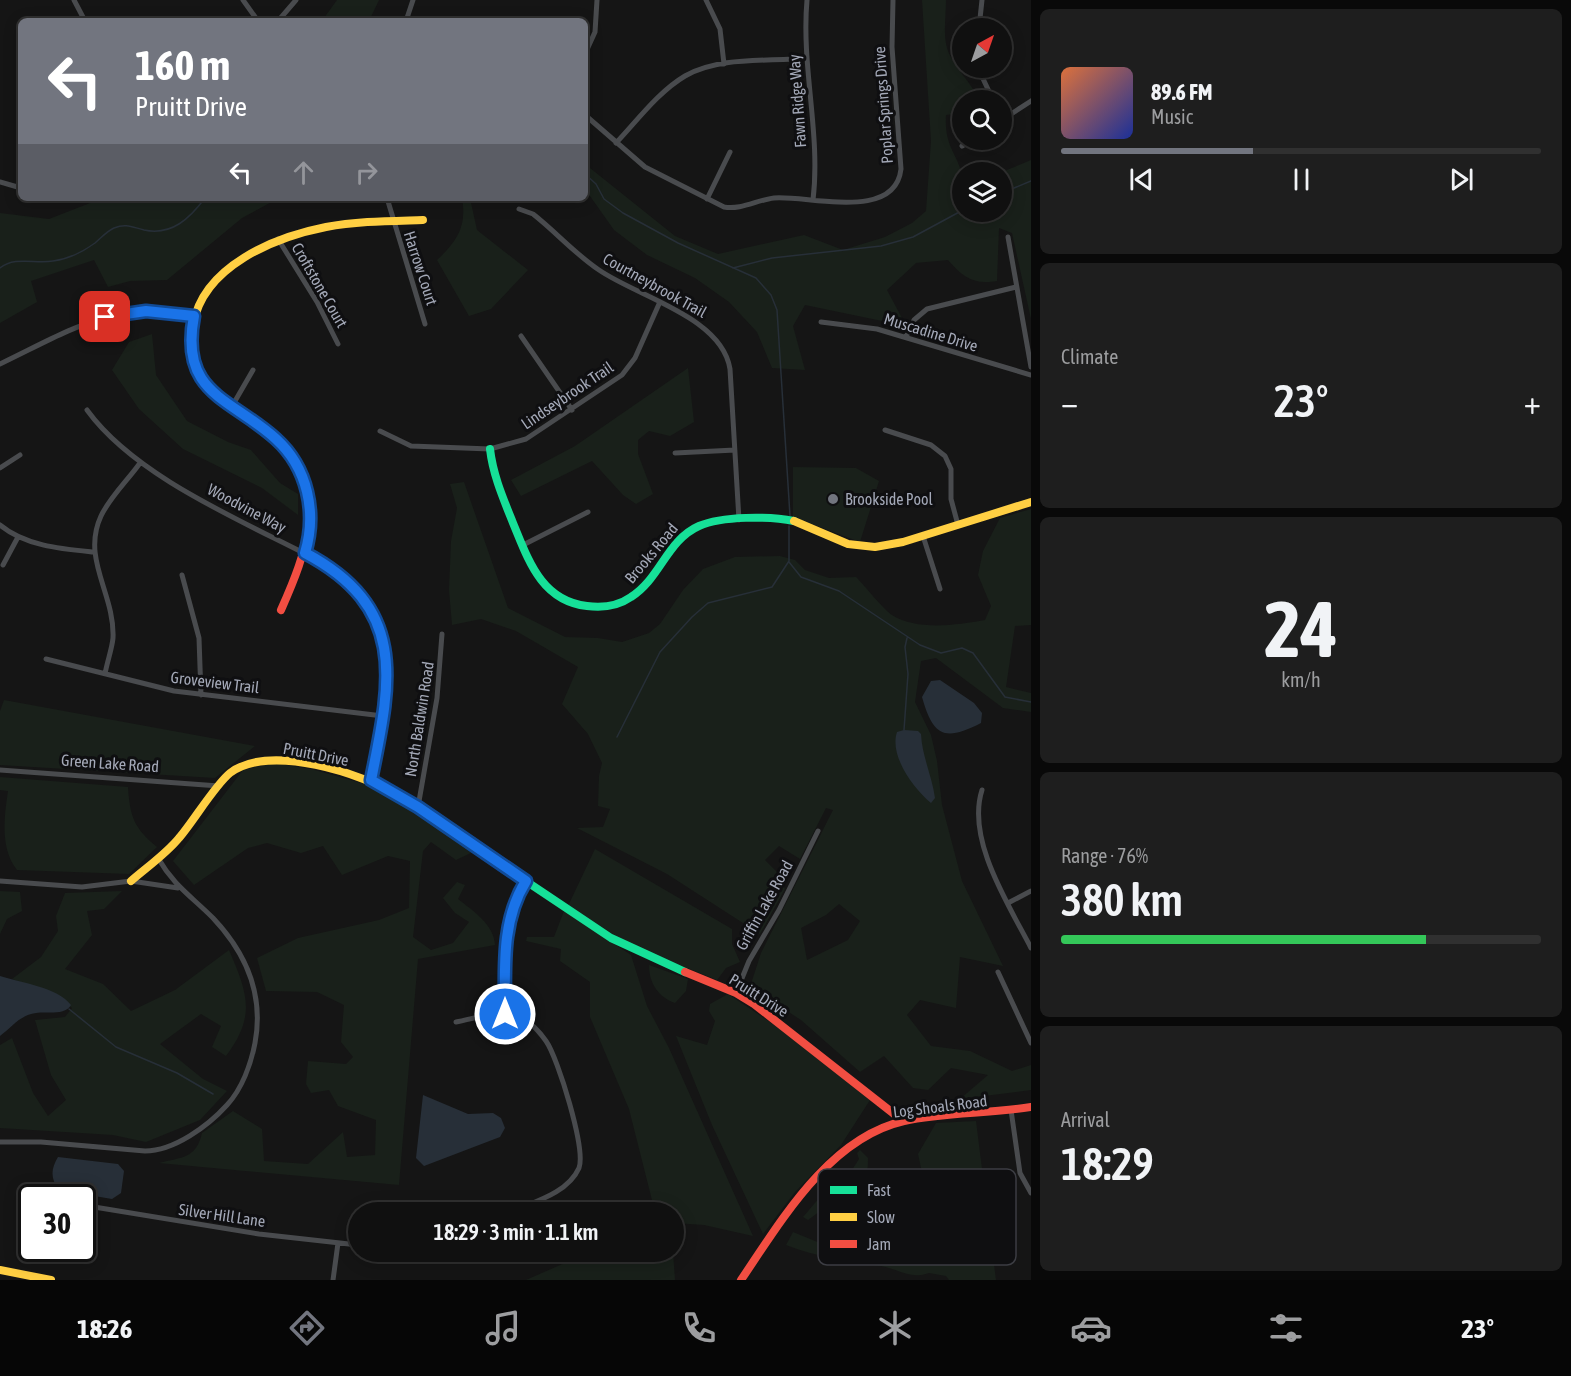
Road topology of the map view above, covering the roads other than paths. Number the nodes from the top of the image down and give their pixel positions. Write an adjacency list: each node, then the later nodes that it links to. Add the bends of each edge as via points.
1 (74, 0): 10 (street)
2 (243, 0): 11 (street)
3 (296, 0): 12 (street)
4 (413, 0): 13 (street)
5 (597, 0): 15 (street, via 595,32)
6 (706, 0): 17 (street, via 720,29)
7 (807, 0): 16 (street, Fawn Ridge Way)
8 (893, 0): 26 (street, Poplar Springs Drive, via 892,47 901,169 898,181 880,197 848,203)
9 (982, 0): 14 (street)
10 (83, 18)
11 (256, 18)
12 (281, 18)
13 (407, 18)
14 (980, 18)
15 (588, 47)
16 (807, 58): 17 (street); 26 (street, Fawn Ridge Way, via 815,160)
17 (724, 64): 21 (street, via 700,69 677,81)
18 (1031, 101): 19 (street)
19 (1012, 113)
20 (588, 118): 21 (street, Poplar Springs Drive)
21 (616, 144): 25 (street, Poplar Springs Drive, via 645,167)
22 (730, 152): 25 (street)
23 (0, 182): 24 (street)
24 (18, 187)
25 (707, 199): 26 (street, Poplar Springs Drive, via 731,208 773,198)
26 (813, 200)
27 (388, 201): 30 (street, Harrow Court)
28 (519, 209): 34 (street, Courtneybrook Trail, via 533,214 599,270)
29 (423, 220): 30 (main road)
30 (392, 222): 32 (main road, via 321,226); 37 (street, Harrow Court)
31 (1008, 237): 33 (street)
32 (278, 240): 35 (main road, via 217,277 202,296); 40 (street, Croftstone Court)
33 (1016, 287): 39 (street, via 927,309 914,320); 42 (street)
34 (660, 304): 47 (street, Lindseybrook Trail, via 629,367); 51 (street, Courtneybrook Trail, via 705,328 726,353)
35 (194, 316): 41 (street, via 146,311 105,317); 45 (main road, via 191,339 196,367 210,391)
36 (822, 322): 39 (street, Muscadine Drive, via 863,326)
37 (425, 324)
38 (521, 336): 47 (street)
39 (906, 337): 44 (street, Muscadine Drive)
40 (338, 344)
41 (0, 364)
42 (1031, 367)
43 (253, 370): 45 (street)
44 (1031, 375)
45 (231, 408): 65 (main road, via 276,439 301,473 310,513)
46 (87, 410): 54 (street, Woodvine Way, via 103,431)
47 (572, 410): 50 (street, Lindseybrook Trail, via 526,439)
48 (380, 430): 50 (street, Lindseybrook Trail, via 411,446)
49 (885, 430): 60 (street, via 931,445 945,456 951,470 951,499)
50 (490, 449): 63 (main road, Brooks Road, via 496,479)
51 (735, 450): 52 (street); 58 (street, Courtneybrook Trail)
52 (675, 453)
53 (20, 455): 55 (street)
54 (140, 463): 64 (street, via 101,516); 65 (street, Woodvine Way)
55 (0, 468)
56 (1031, 502): 60 (main road, Brooks Road)
57 (588, 512): 63 (street)
58 (739, 520): 61 (main road, Brooks Road, via 794,521 864,547 889,546); 63 (main road, Brooks Road, via 688,529 638,592 603,606 576,604 553,593 539,578)
59 (0, 525): 62 (street)
60 (958, 525): 61 (main road, Brooks Road)
61 (923, 536): 68 (street)
62 (18, 537): 64 (street); 66 (street)
63 (523, 545)
64 (93, 552): 72 (street, via 113,637)
65 (305, 553): 69 (main road); 74 (street, Woodvine Way, via 345,578 375,617 384,642 387,668)
66 (3, 564)
67 (182, 575): 73 (street, via 199,638)
68 (940, 589)
69 (281, 610)
70 (442, 634): 79 (street, North Baldwin Road, via 437,698)
71 (45, 659): 72 (street, Groveview Trail)
72 (105, 674): 73 (street, Groveview Trail)
73 (201, 695): 74 (street, Groveview Trail)
74 (383, 716): 76 (street, Woodvine Way)
75 (0, 770): 77 (street, Green Lake Road)
76 (371, 780): 77 (main road, Pruitt Drive, via 273,759 242,766); 79 (main road, Pruitt Drive)
77 (219, 786): 81 (main road, Pruitt Drive, via 190,825)
78 (982, 790): 87 (street, via 978,814 987,861)
79 (418, 807): 84 (main road, Pruitt Drive)
80 (819, 831): 90 (street, Griffin Lake Road, via 749,961)
81 (158, 858): 83 (main road); 85 (street)
82 (0, 881): 83 (street, via 82,887)
83 (131, 881): 85 (street)
84 (526, 881): 90 (main road, Pruitt Drive, via 630,949); 91 (street, via 516,897 506,935)
85 (178, 888): 97 (street, via 237,947 255,992 254,1047 233,1097 196,1130 167,1147 151,1151)
86 (1031, 891): 87 (street)
87 (1008, 903): 88 (street)
88 (1031, 948)
89 (998, 972): 93 (street)
90 (736, 993): 96 (main road, Pruitt Drive, via 779,1022)
91 (505, 1014): 92 (street); 101 (street, via 516,1015 537,1029 555,1056 580,1143 579,1167 569,1182)
92 (456, 1022)
93 (1031, 1043)
94 (1031, 1107): 95 (main road, Log Shoals Road)
95 (1011, 1110): 96 (main road, Log Shoals Road); 100 (street, via 1020,1173)
96 (903, 1121): 98 (main road, Log Shoals Road, via 869,1135)
97 (0, 1142)
98 (829, 1169)
99 (818, 1178): 108 (main road, Log Shoals Road, via 783,1219)
100 (1031, 1193)
101 (532, 1202)
102 (96, 1207): 103 (street, Silver Hill Lane, via 249,1233)
103 (338, 1243): 104 (street, Silver Hill Lane); 107 (street)
104 (348, 1244)
105 (0, 1270): 106 (main road)
106 (51, 1280)
107 (333, 1280)
108 (741, 1280)

